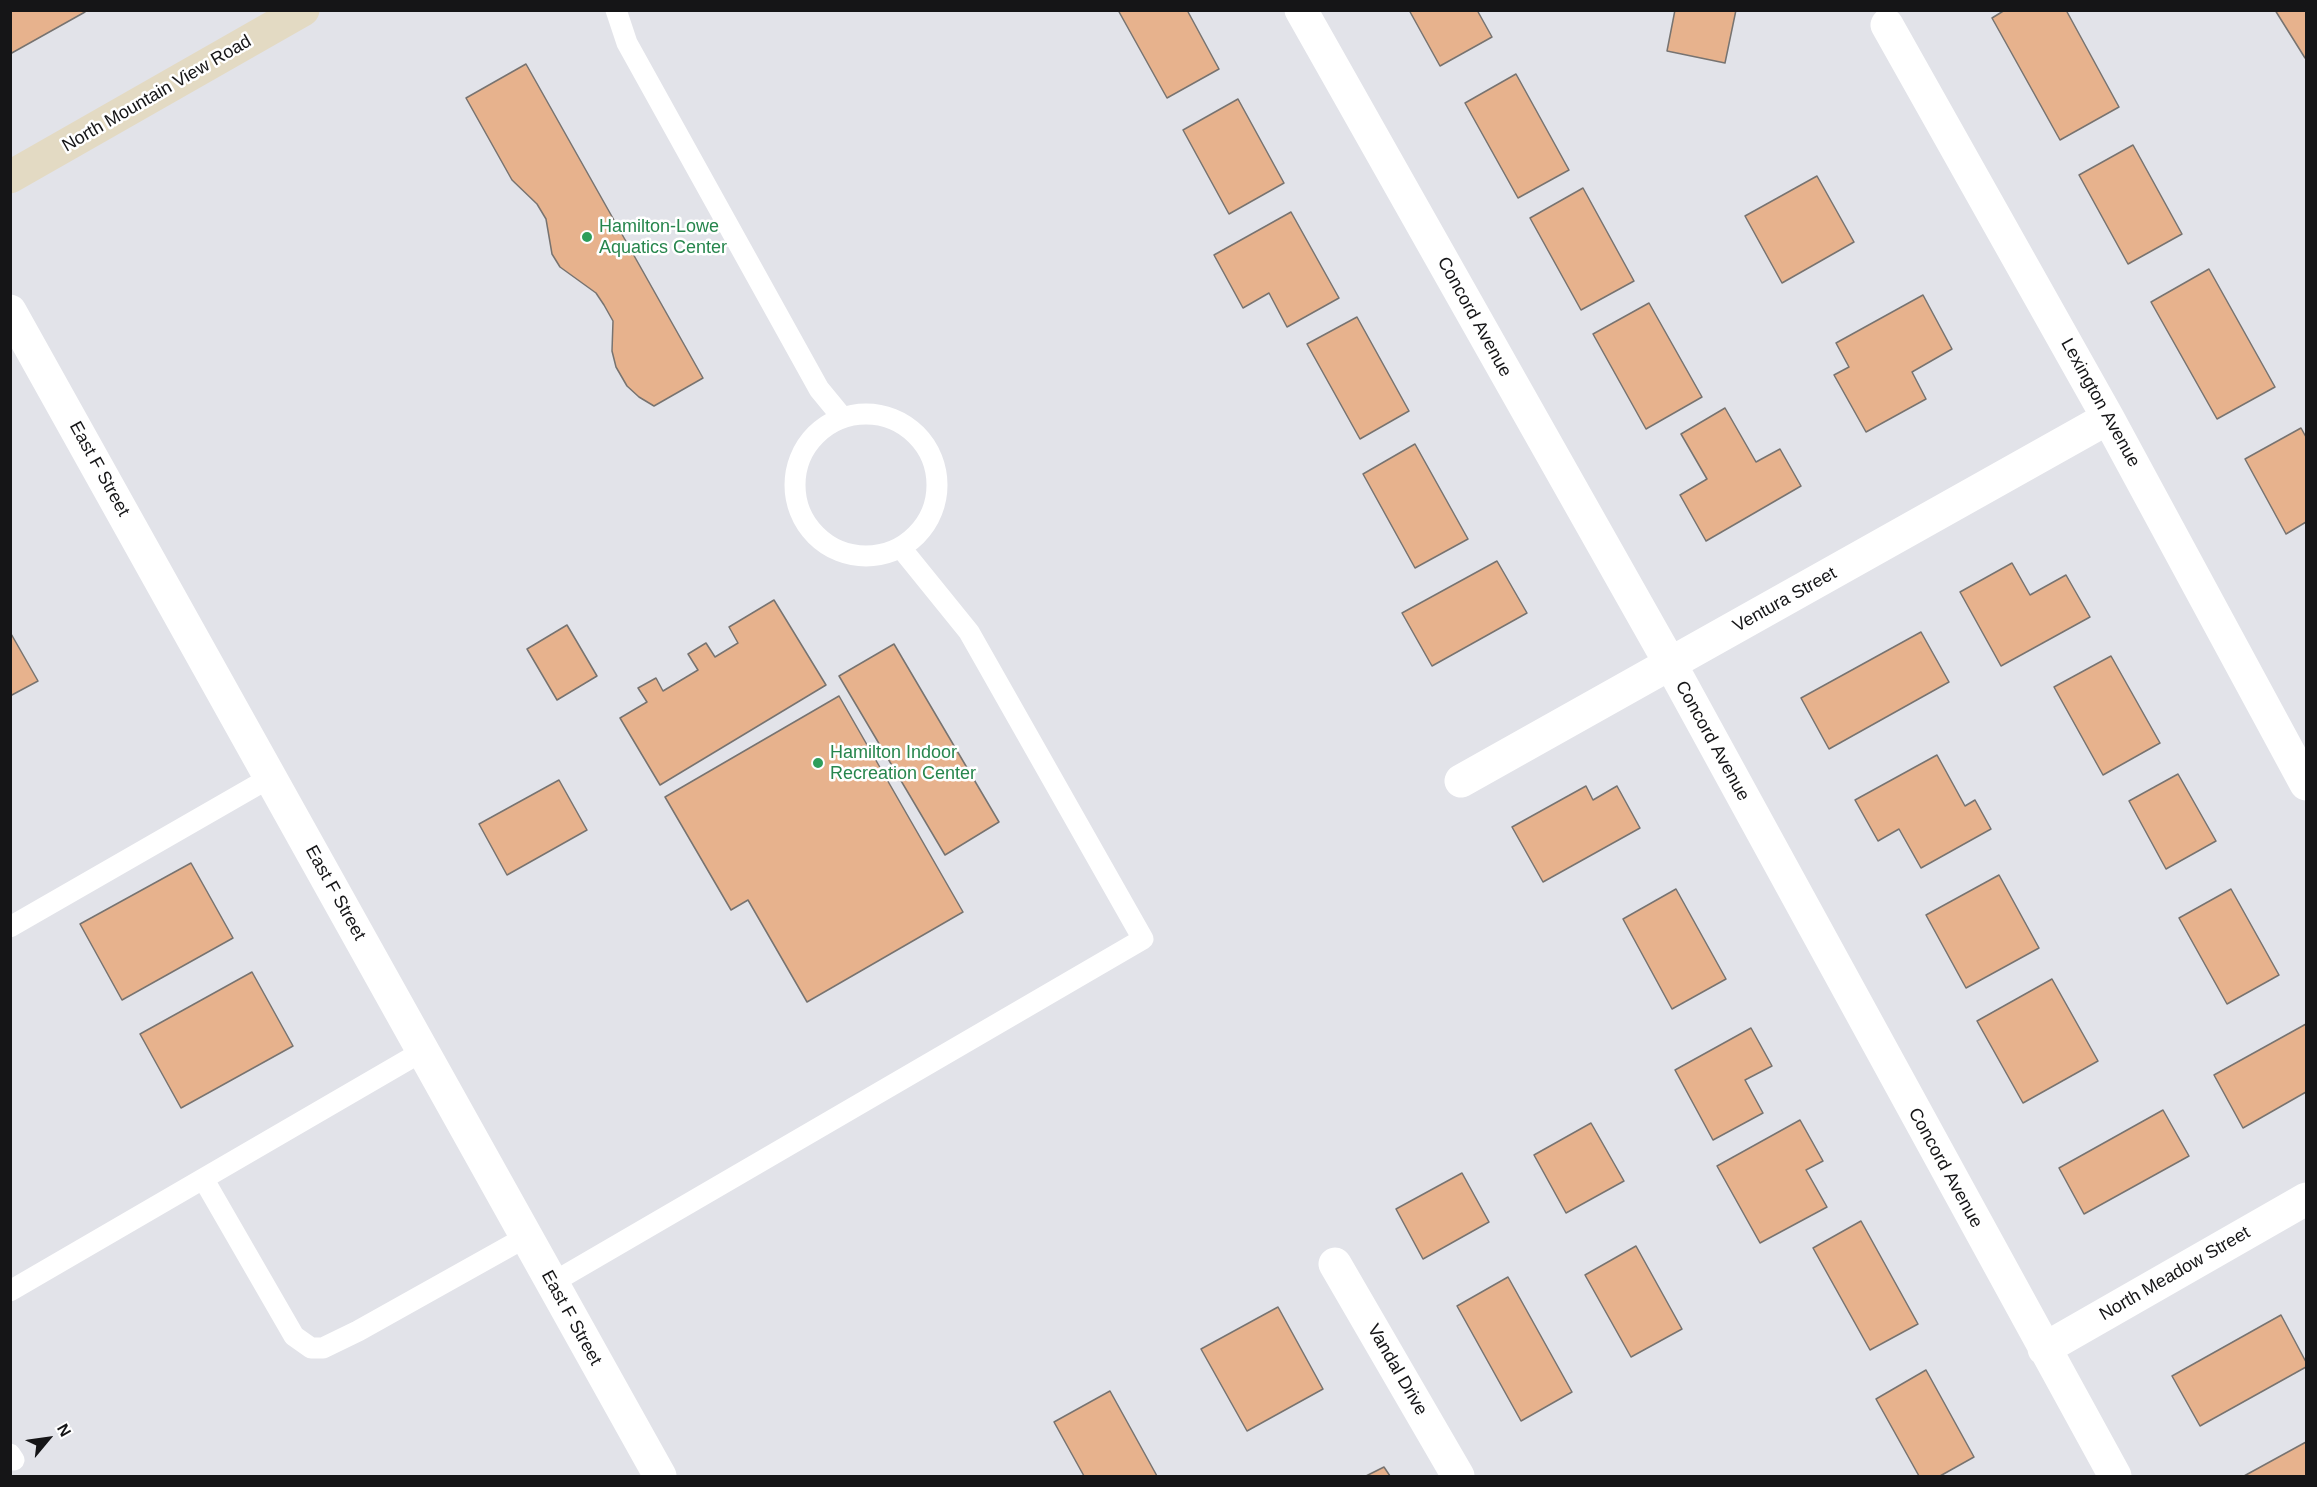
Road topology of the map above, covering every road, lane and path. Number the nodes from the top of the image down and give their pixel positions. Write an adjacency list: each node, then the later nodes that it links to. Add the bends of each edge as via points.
1 (303, 10): 5 (street, North Mountain View Road)
2 (616, 10): 7 (lane, via 627,44 819,389)
3 (1301, 10): 10 (street, Concord Avenue)
4 (1887, 25): 8 (street, Lexington Avenue)
5 (10, 177)
6 (10, 311): 11 (street, East F Street)
7 (842, 417): 9 (lane, via 865,413 888,417 909,428 926,445 935,466 938,490 932,513 919,533); 9 (lane, via 821,429 805,446 796,468 795,492 801,514 814,534 833,548 855,556 879,556)
8 (2108, 418): 10 (street, Ventura Street); 13 (street, Lexington Avenue)
9 (901, 548): 20 (lane, via 969,632 1143,939)
10 (1671, 665): 12 (street, Ventura Street); 22 (street, Concord Avenue)
11 (271, 777): 14 (lane); 15 (street, East F Street)
12 (1461, 781)
13 (2307, 784)
14 (10, 927)
15 (423, 1051): 16 (lane); 18 (street, East F Street)
16 (204, 1180): 18 (lane, via 294,1336 311,1348 323,1348 358,1331); 21 (lane)
17 (2307, 1199): 22 (street, North Meadow Street)
18 (526, 1238): 20 (street, East F Street)
19 (1335, 1264): 24 (street, Vandal Drive)
20 (552, 1283): 23 (street, East F Street)
21 (10, 1291)
22 (2044, 1349): 25 (street, Concord Avenue)
23 (660, 1476)
24 (1458, 1476)
25 (2115, 1476)

